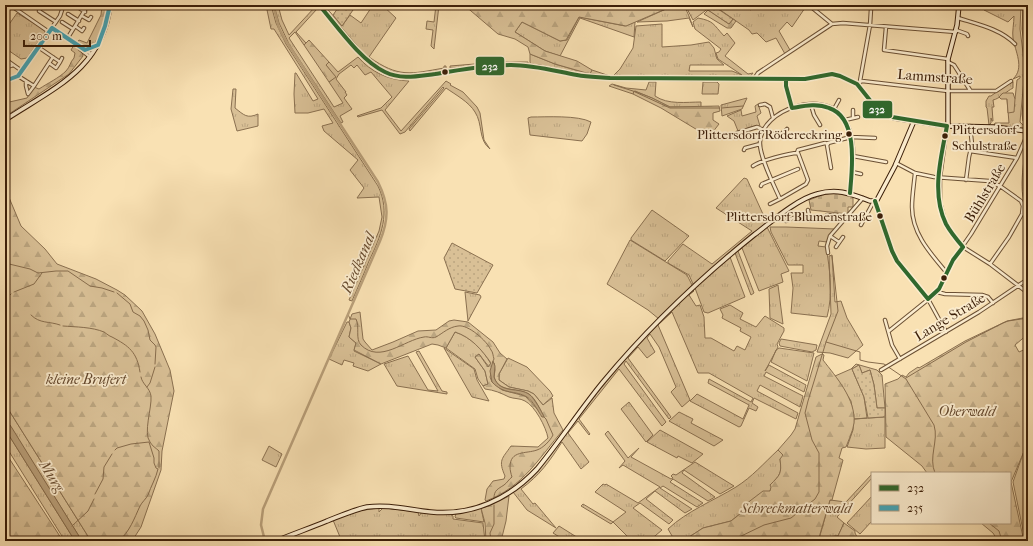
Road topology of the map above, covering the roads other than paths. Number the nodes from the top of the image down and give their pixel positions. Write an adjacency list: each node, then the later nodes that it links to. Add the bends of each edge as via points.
1 (10, 5): 26 (street)
2 (42, 5): 17 (street, via 39,11)
3 (62, 5): 17 (street, via 62,12)
4 (82, 5): 11 (street, via 80,8)
5 (90, 5): 11 (street)
6 (110, 5): 30 (main road, via 106,26)
7 (319, 5): 45 (main road, via 370,63 394,75 410,77 485,66 511,65 538,66 579,75 610,78)
8 (959, 5): 15 (main road)
9 (810, 6): 19 (street)
10 (870, 9): 20 (street)
11 (85, 12): 13 (street)
12 (68, 14): 16 (street)
13 (82, 16): 14 (street, via 89,20); 16 (street)
14 (92, 17)
15 (958, 18): 25 (main road); 29 (street, via 983,26 1007,37)
16 (79, 21): 23 (street)
17 (56, 22): 22 (street)
18 (62, 22): 23 (street)
19 (832, 24): 20 (street); 45 (street, via 758,73)
20 (870, 25): 21 (street); 50 (street)
21 (886, 27): 25 (street); 38 (street, via 884,50)
22 (52, 28): 26 (street); 28 (street)
23 (74, 28): 24 (street, via 82,31); 28 (street)
24 (84, 28)
25 (956, 31): 27 (street); 38 (main road)
26 (49, 32): 32 (street)
27 (968, 36)
28 (67, 39): 31 (street)
29 (1015, 44)
30 (98, 45): 33 (main road); 34 (main road)
31 (77, 46): 33 (street); 34 (street)
32 (38, 47): 35 (street); 43 (street)
33 (85, 50): 34 (street)
34 (91, 56): 60 (main road, via 72,75)
35 (53, 57): 39 (street); 40 (street)
36 (62, 58): 39 (street)
37 (5, 59): 41 (street)
38 (948, 60): 52 (main road); 53 (street)
39 (60, 62): 40 (street, via 56,68)
40 (49, 63): 51 (street)
41 (14, 65): 42 (street); 43 (street)
42 (5, 68)
43 (22, 71): 44 (street)
44 (18, 76): 47 (street); 48 (street)
45 (754, 79): 46 (main road)
46 (786, 80): 50 (main road, via 832,74); 57 (street)
47 (5, 81)
48 (26, 81): 51 (street); 51 (street, via 28,94)
49 (1011, 81): 53 (street, Lammstraße, via 994,91)
50 (859, 83): 52 (street, Lammstraße); 67 (main road, via 881,113)
51 (34, 86)
52 (948, 90): 53 (street, Lammstraße); 69 (main road)
53 (970, 90)
54 (838, 100): 58 (street)
55 (760, 105): 64 (street, via 770,107)
56 (811, 105): 57 (street); 58 (street); 68 (street)
57 (792, 108): 64 (street)
58 (834, 109): 66 (street)
59 (853, 110): 62 (street)
60 (11, 116): 61 (main road); 65 (main road)
61 (5, 117)
62 (853, 117): 63 (street); 66 (street)
63 (858, 117)
64 (773, 118): 72 (street)
65 (5, 120)
66 (845, 120): 75 (street)
67 (914, 121): 69 (main road); 86 (main road)
68 (820, 125)
69 (947, 126): 70 (main road); 93 (street)
70 (970, 126): 73 (main road); 80 (street)
71 (786, 129): 72 (street, via 779,135)
72 (763, 130): 74 (street, via 756,127); 77 (street)
73 (1028, 132): 83 (street, Bühlstraße)
74 (737, 133)
75 (851, 137): 76 (street); 78 (street); 82 (street)
76 (875, 138)
77 (760, 144): 79 (street); 84 (street)
78 (828, 144): 81 (street, via 798,150); 88 (street)
79 (744, 150)
80 (970, 151): 83 (street); 95 (street)
81 (797, 153): 84 (street); 100 (street, via 808,181)
82 (853, 156): 85 (street); 90 (street)
83 (1016, 158): 97 (street, Bühlstraße)
84 (764, 161): 87 (street); 94 (street)
85 (886, 162)
86 (896, 163): 91 (street); 101 (main road)
87 (753, 166)
88 (831, 168)
89 (798, 169): 94 (street)
90 (852, 172): 92 (street); 98 (street)
91 (915, 173): 93 (street); 115 (street, via 912,208 915,225 925,246)
92 (861, 174)
93 (940, 178): 95 (street); 112 (street, via 943,215 950,230)
94 (772, 179): 96 (street); 100 (street)
95 (966, 180): 97 (street, via 989,181)
96 (761, 186)
97 (1000, 186): 112 (street, Bühlstraße); 114 (street, via 1021,201 1024,208 1009,237)
98 (850, 193): 99 (main road); 127 (main road, via 826,192 805,198 764,227 698,282 645,335 599,387 537,469 507,495 485,505 454,512 432,512 389,506 367,508 343,514)
99 (862, 198): 101 (main road); 104 (street)
100 (780, 199): 102 (street)
101 (875, 201): 107 (street); 120 (street, via 897,261)
102 (770, 204)
103 (808, 210): 105 (street)
104 (846, 218): 105 (street, via 827,215 821,220); 108 (street)
105 (810, 220): 106 (street, via 793,218)
106 (786, 221)
107 (861, 225)
108 (830, 236): 110 (street); 113 (street)
109 (843, 236): 110 (street)
110 (839, 242): 111 (street)
111 (836, 247)
112 (963, 247): 114 (street); 115 (street, Bühlstraße)
113 (828, 253)
114 (990, 264): 117 (street)
115 (947, 273): 118 (street, Bühlstraße)
116 (1028, 279): 117 (street, Lange Straße)
117 (1017, 285): 119 (street); 121 (street, Lange Straße)
118 (937, 292): 120 (street, Bühlstraße); 121 (street, via 982,295)
119 (1028, 293)
120 (928, 299): 123 (street, Bühlstraße); 124 (street)
121 (993, 303): 124 (street, Lange Straße)
122 (885, 320): 123 (street)
123 (889, 331): 125 (street, via 892,345)
124 (946, 332): 125 (street, Lange Straße)
125 (900, 359): 126 (street, Lange Straße)
126 (881, 370)
127 (276, 541)

